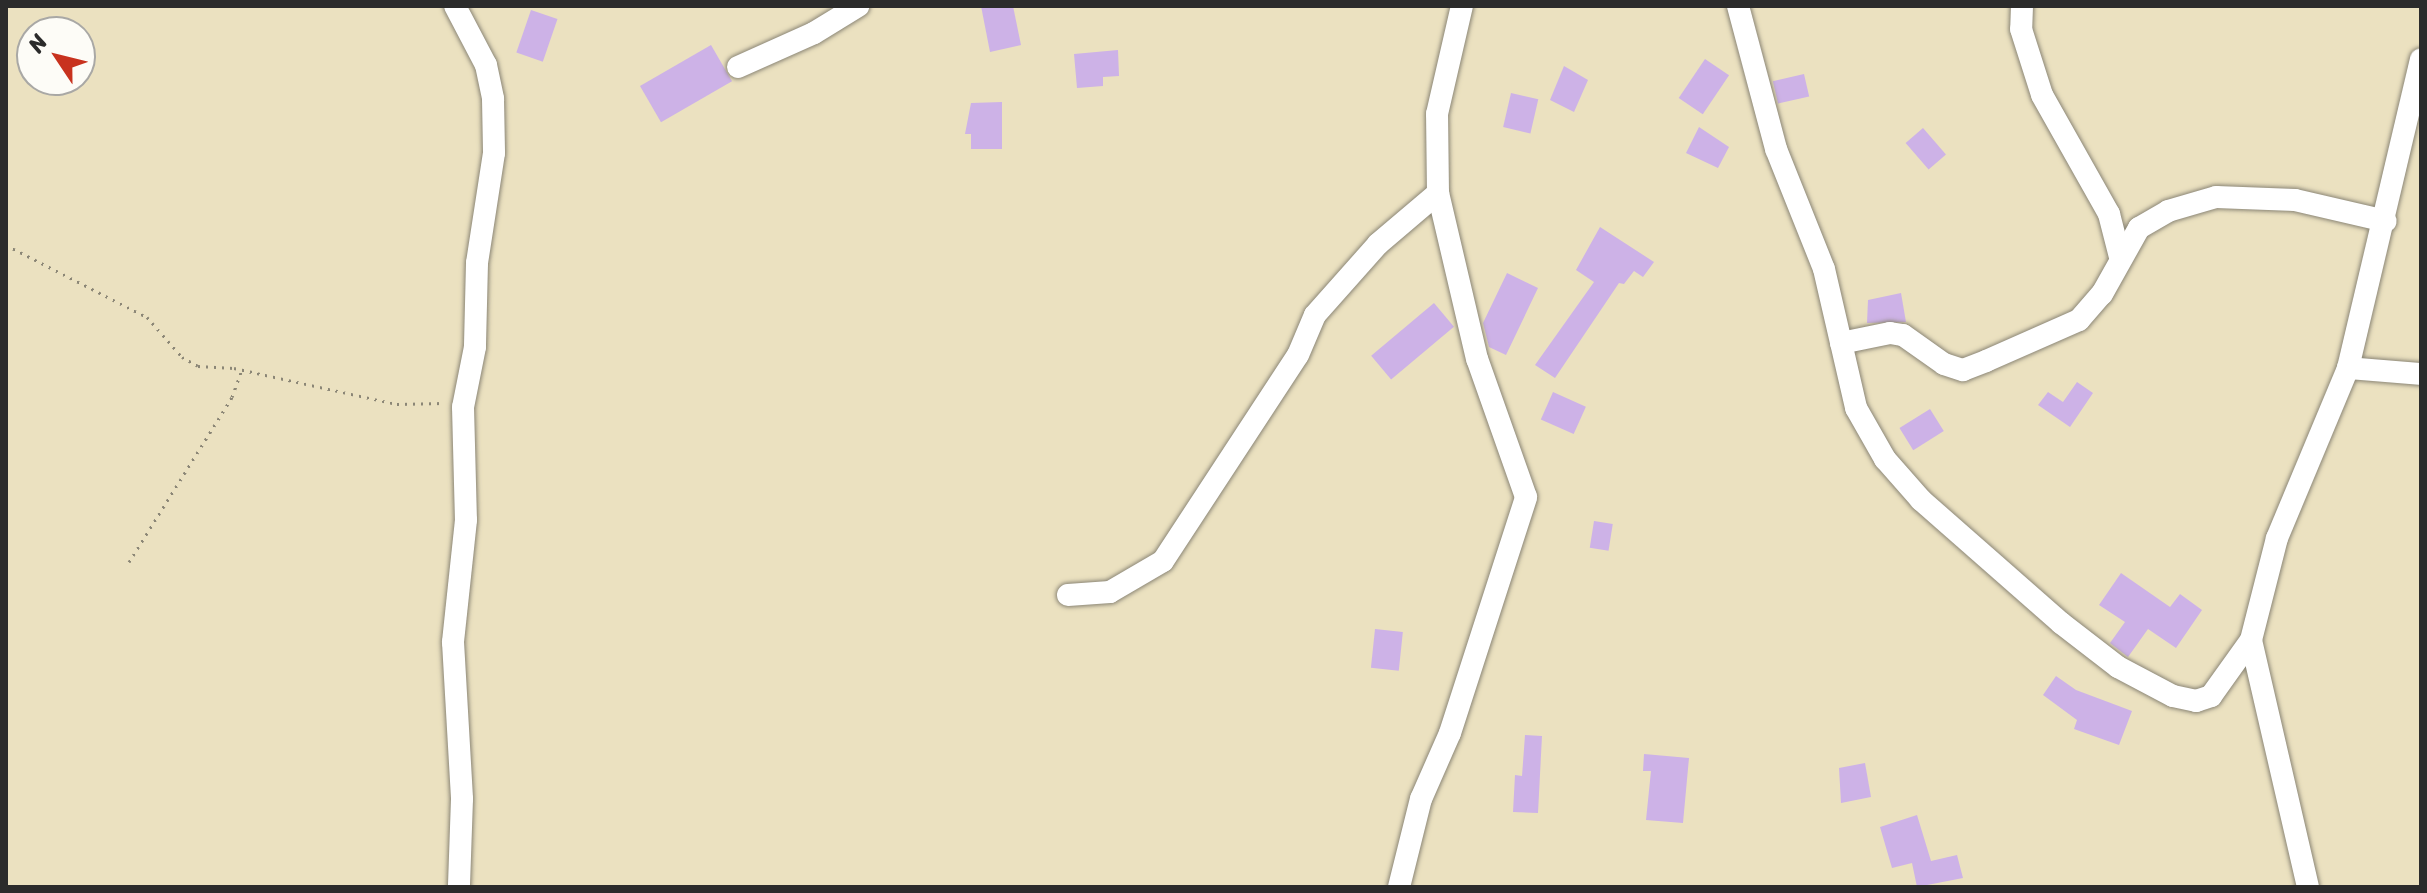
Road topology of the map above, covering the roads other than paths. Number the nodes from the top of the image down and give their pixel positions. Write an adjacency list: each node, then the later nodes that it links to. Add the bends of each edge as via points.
1 (455, 6): 16 (street, via 486,65 494,153 477,263 475,347 464,400 466,520 453,642 462,799)
2 (858, 6): 7 (street, via 814,33)
3 (1462, 6): 8 (street, via 1437,114)
4 (1738, 6): 11 (street, via 1776,149 1824,269)
5 (2022, 6): 10 (street, via 2021,29 2042,95 2109,214)
6 (2421, 60): 9 (street)
7 (738, 67)
8 (1438, 193): 14 (street, via 1378,244 1315,315 1298,355 1163,561 1110,592); 17 (street, via 1477,359 1526,497 1508,566 1450,733 1421,799)
9 (2386, 221): 10 (street, via 2295,200 2216,197 2168,211 2139,228); 12 (street)
10 (2120, 257): 11 (street, via 2102,294 2079,320 1963,370 1944,364 1903,335)
11 (1841, 343): 15 (street, via 1856,408 1885,459 1966,541 2118,667 2173,696 2196,701 2211,696 2228,678)
12 (2348, 368): 13 (street); 15 (street, via 2277,538)
13 (2421, 374)
14 (1068, 595)
15 (2251, 640): 18 (street)
16 (459, 887)
17 (1399, 887)
18 (2308, 887)

